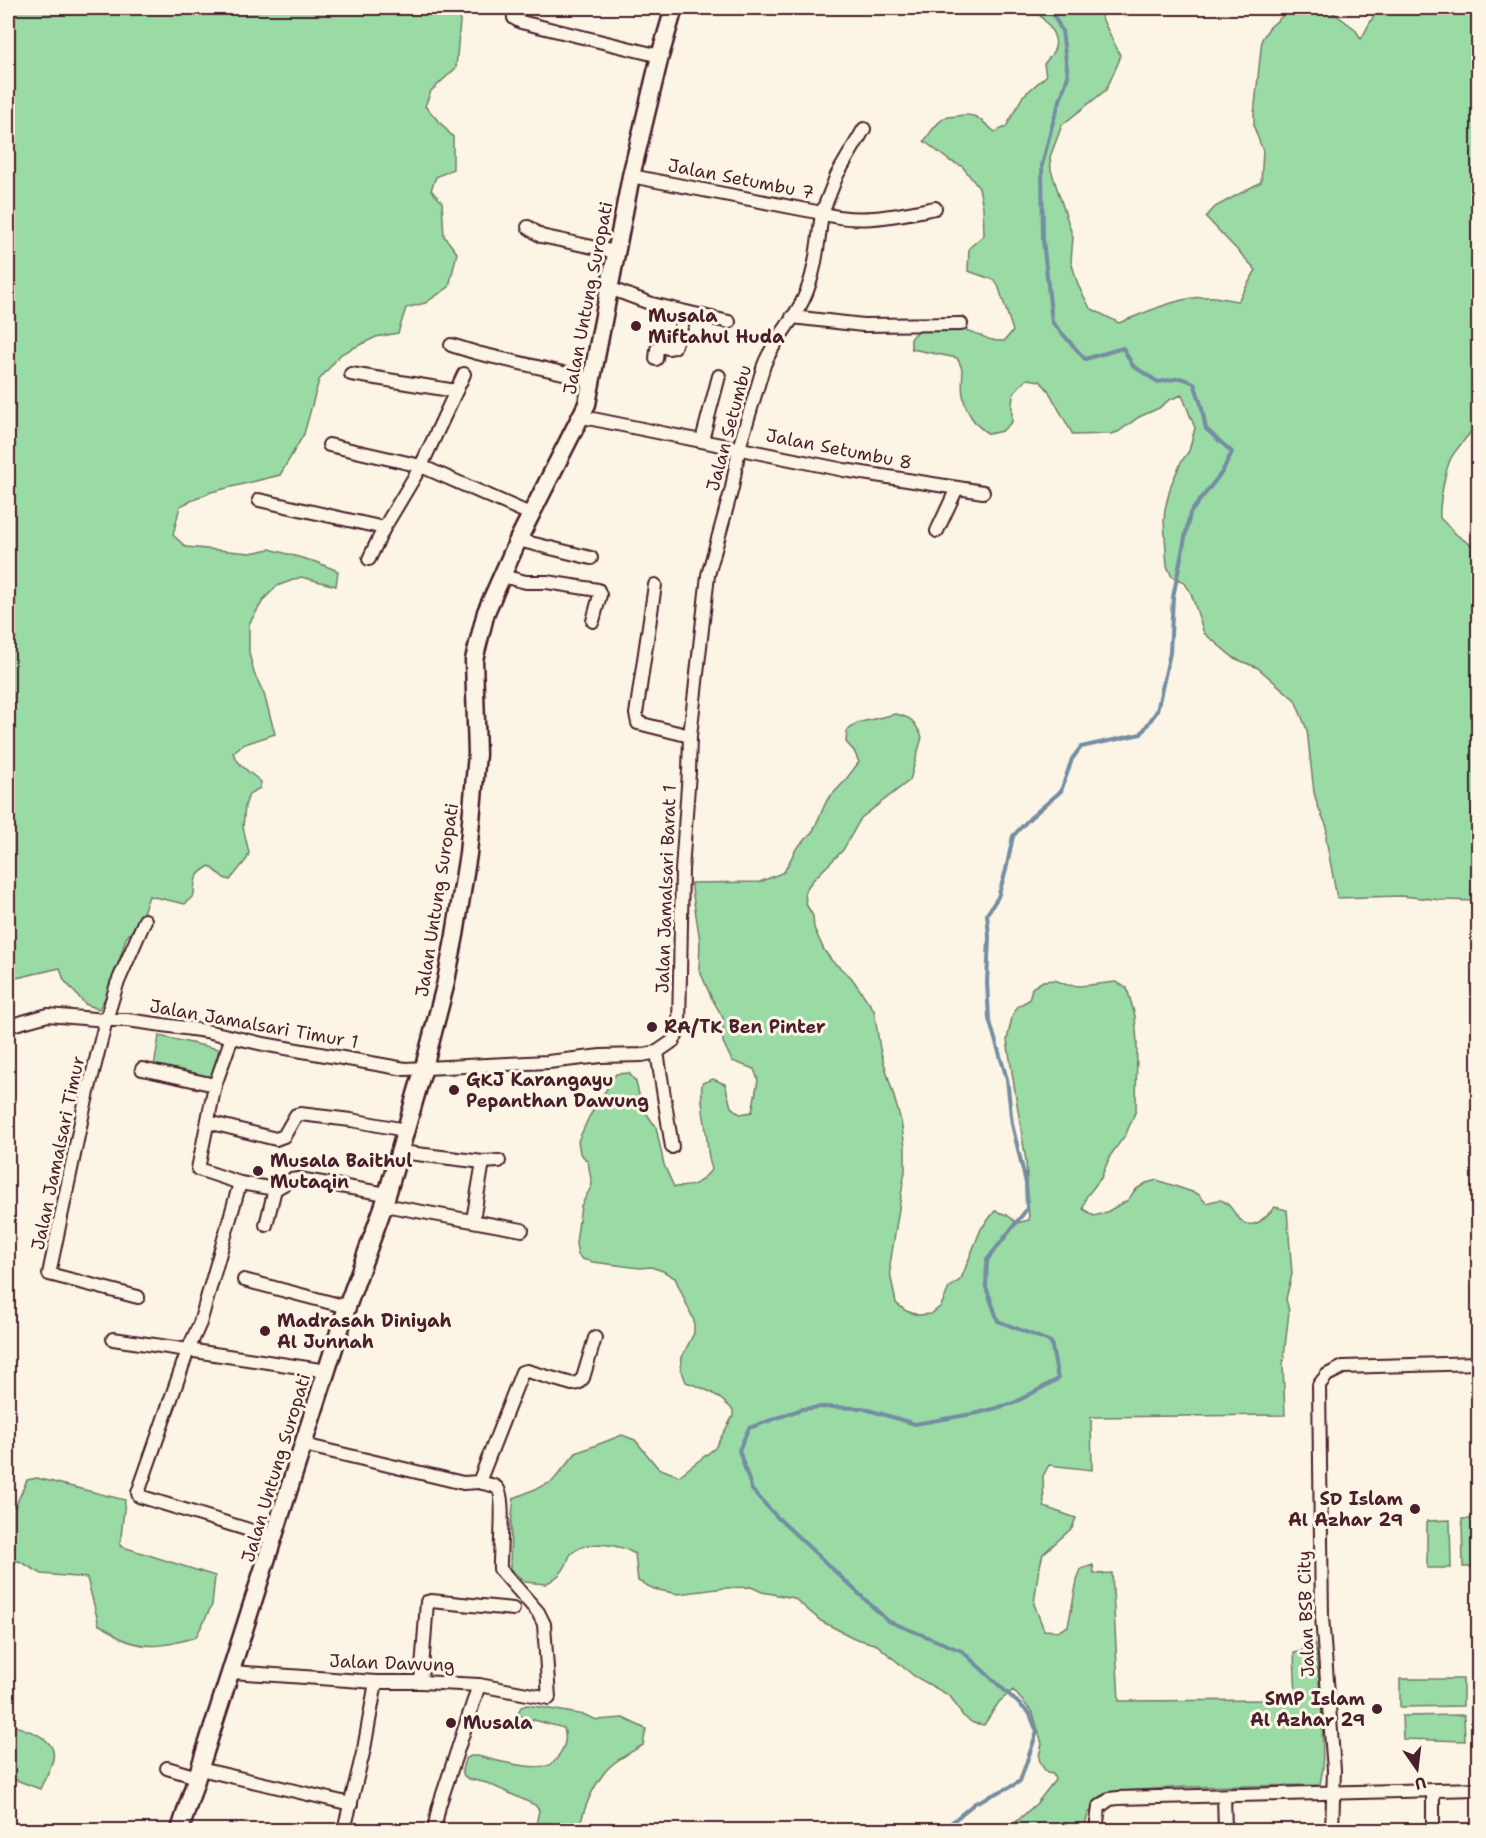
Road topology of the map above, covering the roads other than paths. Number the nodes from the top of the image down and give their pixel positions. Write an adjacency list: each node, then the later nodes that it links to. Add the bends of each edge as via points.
1 (674, 8): 3 (main road, Jalan Untung Suropati)
2 (514, 13): 3 (street, via 521,22)
3 (660, 56): 5 (main road, Jalan Untung Suropati)
4 (864, 129): 7 (street, Jalan Setumbu 7, via 837,175)
5 (632, 176): 7 (street, Jalan Setumbu 7); 9 (main road, Jalan Untung Suropati)
6 (935, 208): 7 (street, via 874,218)
7 (822, 213): 12 (street, Jalan Setumbu, via 806,293)
8 (528, 227): 9 (street, via 541,236)
9 (616, 252): 10 (main road, Jalan Untung Suropati)
10 (609, 288): 11 (street); 20 (main road, Jalan Untung Suropati)
11 (686, 313): 13 (street); 16 (street, via 674,346 660,346)
12 (792, 317): 14 (street, via 863,325); 25 (street, Jalan Setumbu, via 764,364)
13 (729, 322)
14 (961, 324)
15 (451, 345): 20 (street)
16 (656, 358)
17 (351, 374): 21 (street)
18 (464, 374): 21 (street)
19 (719, 376): 23 (street)
20 (593, 380): 22 (main road, Jalan Untung Suropati)
21 (456, 391): 26 (street)
22 (583, 417): 23 (street, Jalan Setumbu 8); 30 (main road, Jalan Untung Suropati)
23 (702, 440): 25 (street, Jalan Setumbu 8)
24 (329, 445): 26 (street)
25 (740, 448): 27 (street, Jalan Setumbu 8); 39 (street, Jalan Setumbu, via 708,574)
26 (421, 466): 30 (street); 31 (street)
27 (957, 488): 28 (street, Jalan Setumbu 8); 32 (street)
28 (983, 492)
29 (259, 500): 31 (street)
30 (530, 514): 33 (main road, Jalan Untung Suropati)
31 (384, 528): 35 (street)
32 (937, 531)
33 (518, 540): 34 (street); 36 (main road, Jalan Untung Suropati)
34 (591, 558)
35 (369, 559)
36 (502, 576): 38 (street, via 598,590); 45 (main road, Jalan Untung Suropati, via 486,612 474,660 477,754 469,844 449,966)
37 (654, 585): 39 (street, via 636,714 638,723)
38 (593, 621)
39 (690, 736): 44 (street, Jalan Jamalsari Barat 1, via 679,1027 673,1041)
40 (145, 920): 41 (street)
41 (106, 1020): 42 (street, Jalan Jamalsari Timur 1, via 48,1016); 43 (street, Jalan Jamalsari Timur 1, via 206,1030); 61 (street, Jalan Jamalsari Timur, via 49,1274)
42 (8, 1026)
43 (232, 1037): 45 (street, Jalan Jamalsari Timur 1, via 405,1069); 47 (street)
44 (657, 1052): 45 (street); 50 (street)
45 (424, 1067): 49 (main road, Jalan Untung Suropati)
46 (142, 1069): 47 (street)
47 (215, 1085): 48 (street)
48 (208, 1122): 49 (street, via 276,1139 284,1136 300,1114); 54 (street, via 198,1169)
49 (405, 1130): 51 (main road, Jalan Untung Suropati)
50 (672, 1147)
51 (400, 1152): 53 (street); 56 (main road, Jalan Untung Suropati)
52 (499, 1161): 53 (street)
53 (483, 1162): 57 (street)
54 (240, 1183): 55 (street); 65 (street, via 200,1323)
55 (275, 1189): 56 (street, via 299,1179); 58 (street)
56 (385, 1200): 57 (street); 62 (main road, Jalan Untung Suropati)
57 (473, 1220): 59 (street)
58 (266, 1225)
59 (522, 1230)
60 (243, 1280): 62 (street)
61 (138, 1297)
62 (347, 1307): 67 (main road, Jalan Untung Suropati)
63 (595, 1338): 69 (street, via 578,1383 522,1372)
64 (112, 1339): 65 (street)
65 (188, 1350): 67 (street); 70 (street, via 139,1496)
66 (1479, 1363): 80 (street, Jalan BSB City, via 1343,1367 1319,1384 1322,1617 1334,1767)
67 (327, 1371): 68 (main road, Jalan Untung Suropati)
68 (304, 1445): 69 (street, via 463,1483); 70 (main road, Jalan Untung Suropati)
69 (479, 1482): 75 (street, Jalan Dawung, via 500,1490 500,1569 544,1624 549,1698)
70 (275, 1538): 72 (main road, Jalan Untung Suropati)
71 (513, 1609): 74 (street, via 428,1602)
72 (232, 1672): 73 (street, Jalan Dawung); 77 (main road, Jalan Untung Suropati)
73 (376, 1682): 74 (street, Jalan Dawung); 82 (street)
74 (421, 1682): 75 (street, Jalan Dawung)
75 (478, 1685): 85 (street)
76 (167, 1768): 77 (street)
77 (199, 1773): 82 (street); 83 (main road, Jalan Untung Suropati)
78 (1479, 1789): 79 (street)
79 (1432, 1790): 80 (street); 89 (street)
80 (1332, 1792): 81 (street); 88 (street)
81 (1224, 1796): 86 (street, via 1110,1799 1099,1807); 87 (street)
82 (351, 1804): 84 (street)
83 (180, 1830)
84 (344, 1830)
85 (434, 1830)
86 (1096, 1830)
87 (1225, 1830)
88 (1332, 1830)
89 (1433, 1830)

